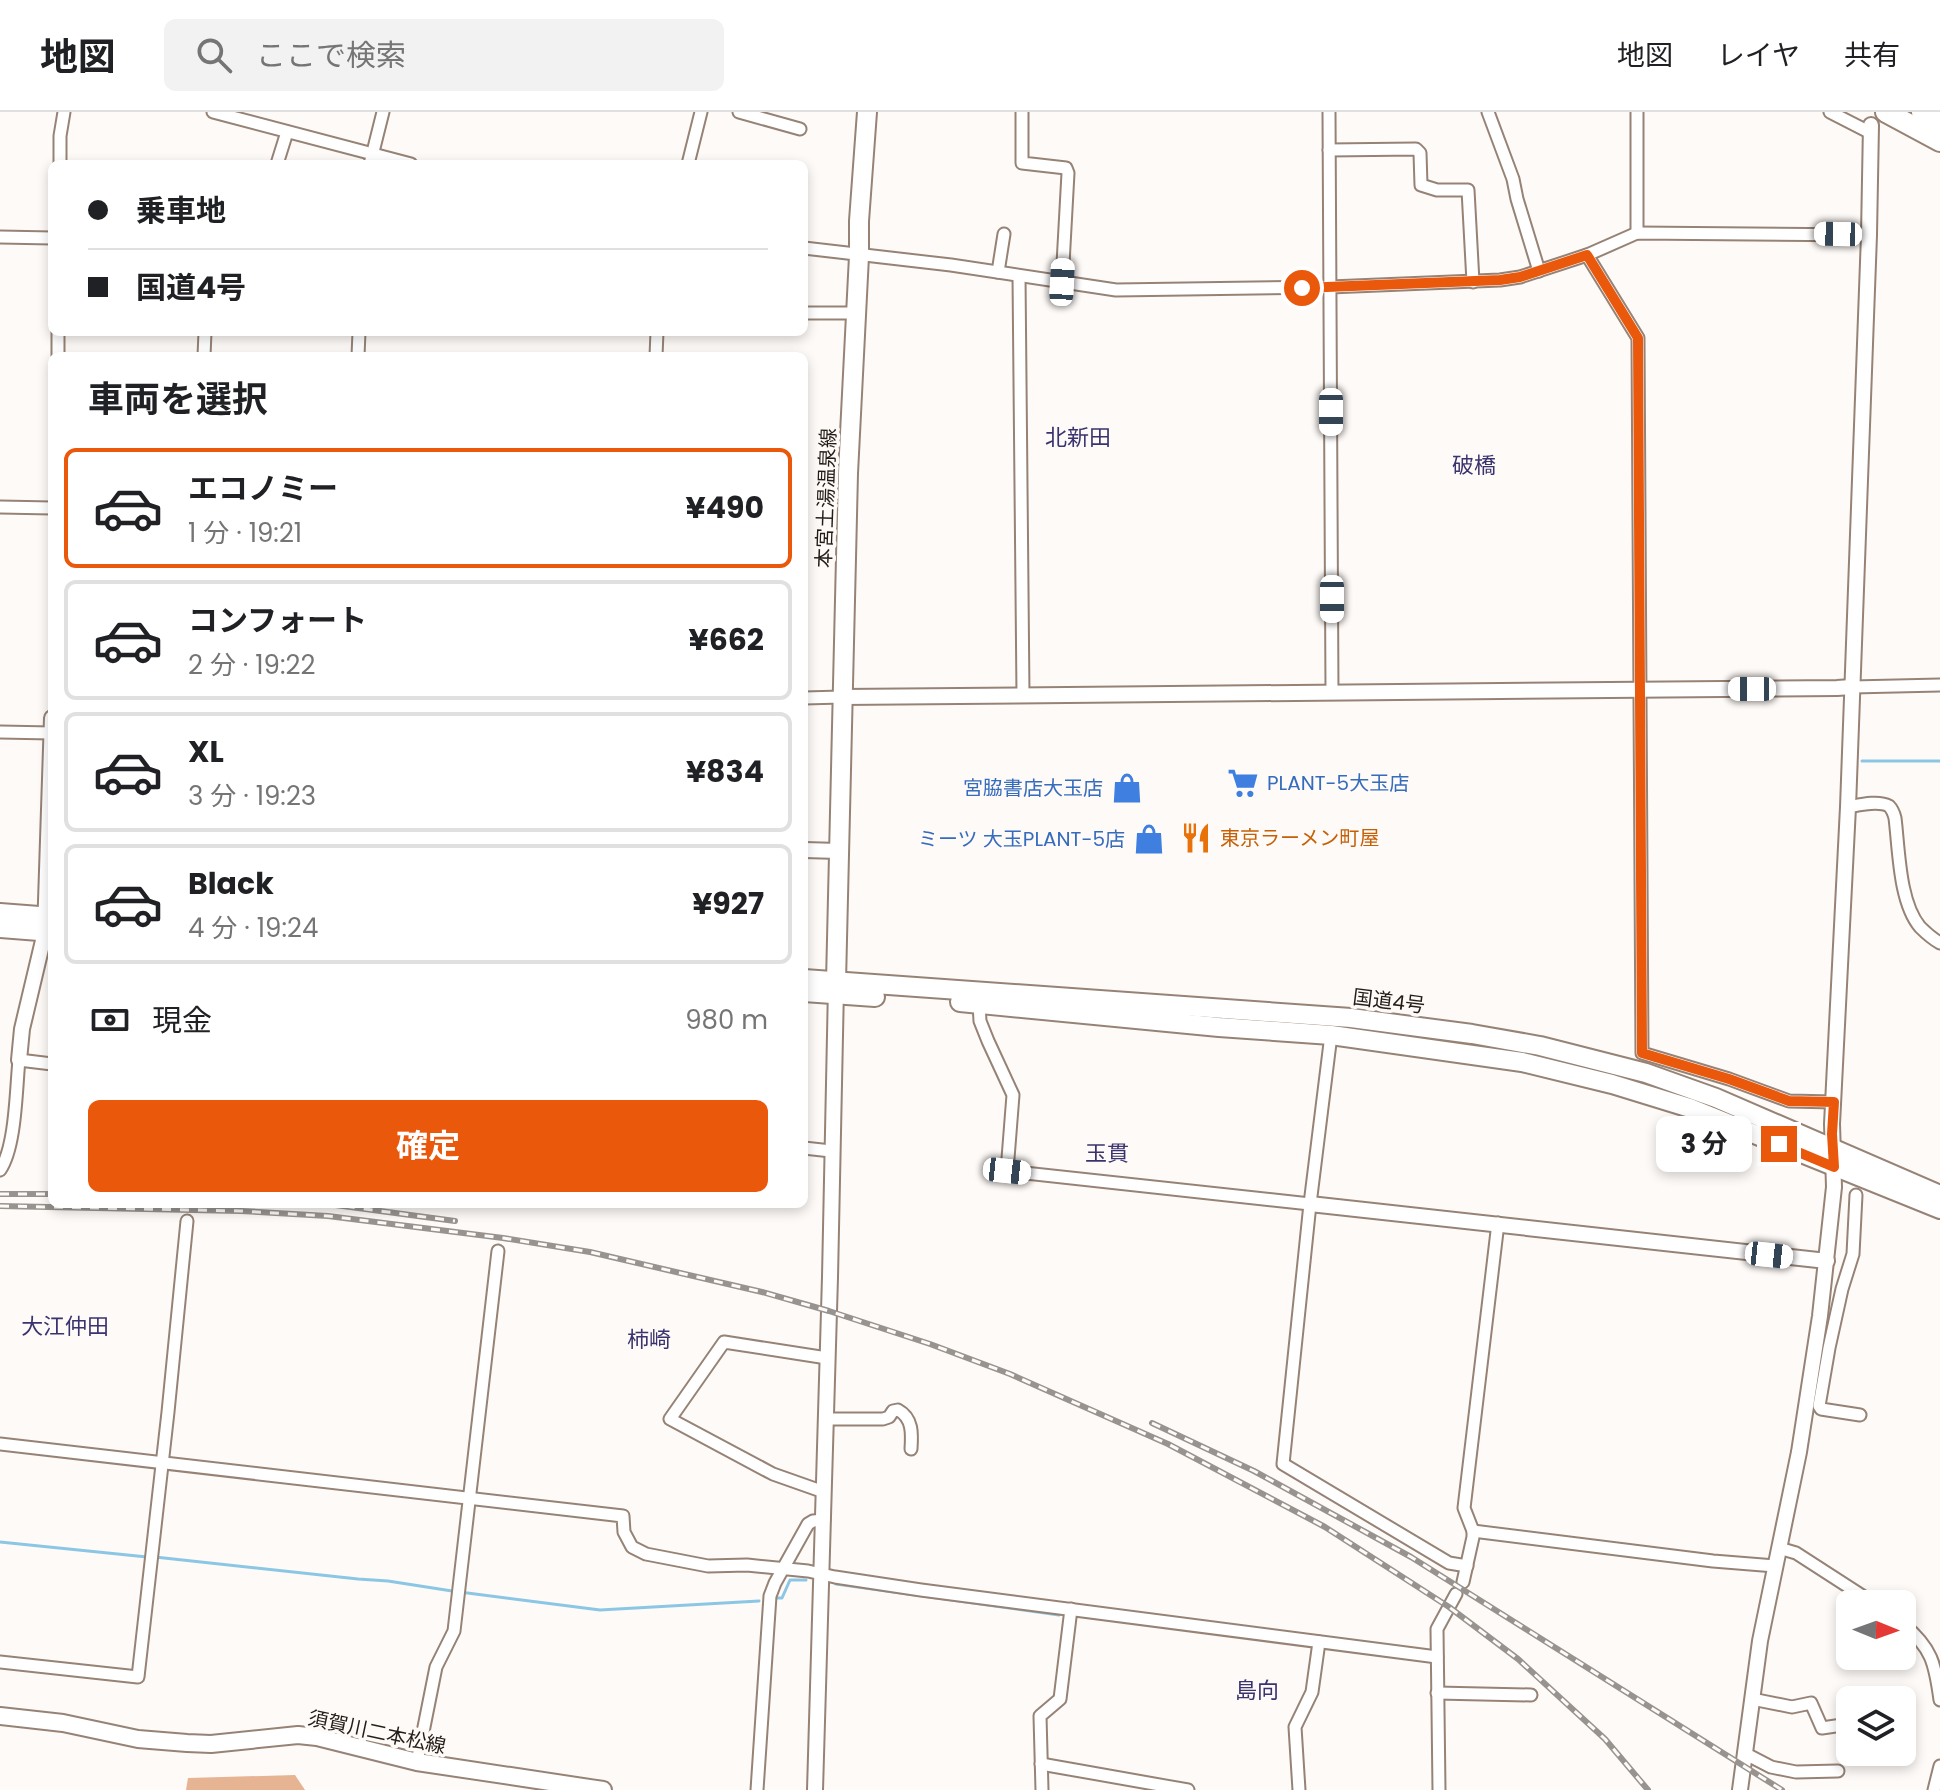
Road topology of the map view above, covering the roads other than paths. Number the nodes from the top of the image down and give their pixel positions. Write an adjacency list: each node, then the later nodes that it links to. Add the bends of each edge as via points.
1 (64, 112): 20 (street)
2 (213, 112): 16 (street)
3 (383, 112): 19 (street)
4 (701, 112): 22 (street)
5 (739, 112): 15 (street)
6 (867, 112): 30 (main road, 本宮土湯温泉線)
7 (1022, 112): 34 (street, via 1022,163 1066,168 1068,173)
8 (1329, 112): 18 (street)
9 (1488, 112): 31 (street)
10 (1637, 112): 23 (street)
11 (1830, 112): 14 (street)
12 (1922, 112): 13 (highway)
13 (1940, 122)
14 (1876, 123): 17 (highway); 25 (street)
15 (800, 129)
16 (287, 132): 19 (street); 21 (street)
17 (1940, 141)
18 (1329, 150): 35 (street, via 1416,149 1421,185 1468,190); 36 (street)
19 (371, 159)
20 (60, 160)
21 (278, 160)
22 (689, 160)
23 (1637, 233): 25 (street); 29 (street)
24 (1004, 234): 32 (street)
25 (1869, 235): 42 (street)
26 (0, 237): 27 (street)
27 (48, 238)
28 (808, 249): 30 (street)
29 (1587, 255): 31 (street); 43 (street, via 1638,338)
30 (859, 256): 32 (street); 38 (main road, 本宮土湯温泉線)
31 (1539, 271): 35 (street)
32 (998, 272): 33 (street)
33 (1019, 276): 34 (street); 45 (street)
34 (1062, 282): 36 (street, via 1116,290)
35 (1473, 282): 36 (street)
36 (1330, 287): 44 (street)
37 (808, 313): 38 (street)
38 (856, 313): 46 (main road, 本宮土湯温泉線)
39 (0, 507): 40 (street)
40 (48, 508)
41 (1940, 685): 42 (street)
42 (1852, 687): 43 (street); 50 (street)
43 (1639, 690): 44 (street); 66 (street, via 1642,1053 1789,1101)
44 (1332, 692): 45 (street)
45 (1023, 695): 46 (street)
46 (842, 697): 47 (street); 52 (main road, 本宮土湯温泉線)
47 (808, 698)
48 (0, 732): 49 (street)
49 (48, 733)
50 (1848, 807): 58 (street, via 1873,804 1892,809 1910,908 1919,926); 66 (street)
51 (808, 850): 52 (street)
52 (839, 851): 60 (main road, 本宮土湯温泉線)
53 (0, 913): 54 (main road)
54 (48, 925)
55 (48, 925): 56 (main road)
56 (0, 928)
57 (48, 929): 64 (street)
58 (1940, 943)
59 (808, 980): 60 (main road, 国道4号)
60 (836, 989): 61 (main road, 国道4号); 62 (main road, 国道4号); 68 (street); 69 (main road, 国道4号, via 1351,1018 1472,1034 1646,1073 1716,1098)
61 (808, 992)
62 (979, 1004): 63 (main road, 国道4号); 73 (street, via 980,1021 1013,1095 1007,1171)
63 (1331, 1035): 69 (main road, 国道4号, via 1522,1062 1612,1084); 73 (street)
64 (19, 1060): 65 (street); 70 (street, via 14,1122)
65 (48, 1064)
66 (1834, 1102): 69 (street)
67 (808, 1148): 68 (street)
68 (831, 1151): 80 (street)
69 (1834, 1158): 72 (main road, 国道4号); 74 (main road, 国道4号); 78 (street)
70 (0, 1170)
71 (1856, 1195): 79 (street, via 1853,1254)
72 (1940, 1195)
73 (1310, 1204): 76 (street); 91 (street, via 1283,1464 1449,1563)
74 (1940, 1209)
75 (187, 1221): 85 (street)
76 (1498, 1223): 78 (street); 89 (street, via 1464,1508)
77 (498, 1251): 87 (street)
78 (1826, 1266): 79 (street); 90 (street)
79 (1846, 1275): 81 (street, via 1819,1406)
80 (827, 1358): 82 (street); 86 (street, via 724,1342 670,1419 773,1474)
81 (1860, 1415)
82 (826, 1419): 84 (street, via 883,1419 898,1410 911,1427); 86 (street)
83 (0, 1444): 85 (street)
84 (911, 1449)
85 (162, 1462): 87 (street); 102 (street, via 138,1677)
86 (824, 1492): 88 (street)
87 (469, 1497): 93 (street, via 623,1516 632,1547 646,1554 708,1566); 110 (street, via 454,1631 436,1667)
88 (824, 1520): 93 (street, via 808,1524); 94 (street)
89 (1473, 1531): 91 (street); 92 (street)
90 (1779, 1548): 92 (street); 96 (street, via 1796,1553)
91 (1467, 1566): 95 (street)
92 (1775, 1566): 105 (street)
93 (784, 1568): 94 (street); 115 (street, via 770,1596)
94 (822, 1574): 98 (street); 116 (street)
95 (1463, 1582)
96 (1853, 1590)
97 (1456, 1594): 101 (street, via 1437,1629)
98 (1071, 1609): 100 (street); 111 (street, via 1060,1699 1040,1716)
99 (1916, 1637): 106 (street, via 1934,1664)
100 (1319, 1642): 101 (street); 119 (street, via 1312,1692 1295,1727)
101 (1437, 1657): 103 (street)
102 (0, 1662)
103 (1437, 1693): 104 (street); 120 (street)
104 (1531, 1695)
105 (1752, 1699): 108 (street, via 1792,1707 1811,1703 1822,1728); 109 (street)
106 (1940, 1700)
107 (0, 1716): 110 (main road, 須賀川二本松線, via 187,1743 317,1737)
108 (1836, 1726)
109 (1744, 1753): 113 (street, via 1796,1772); 121 (street)
110 (417, 1762): 114 (main road, 須賀川二本松線)
111 (1041, 1764): 117 (street); 118 (street)
112 (1940, 1766): 122 (street)
113 (1838, 1771)
114 (603, 1790)
115 (757, 1790)
116 (815, 1790)
117 (1042, 1790)
118 (1188, 1790)
119 (1299, 1790)
120 (1439, 1790)
121 (1740, 1790)
122 (1934, 1790)

